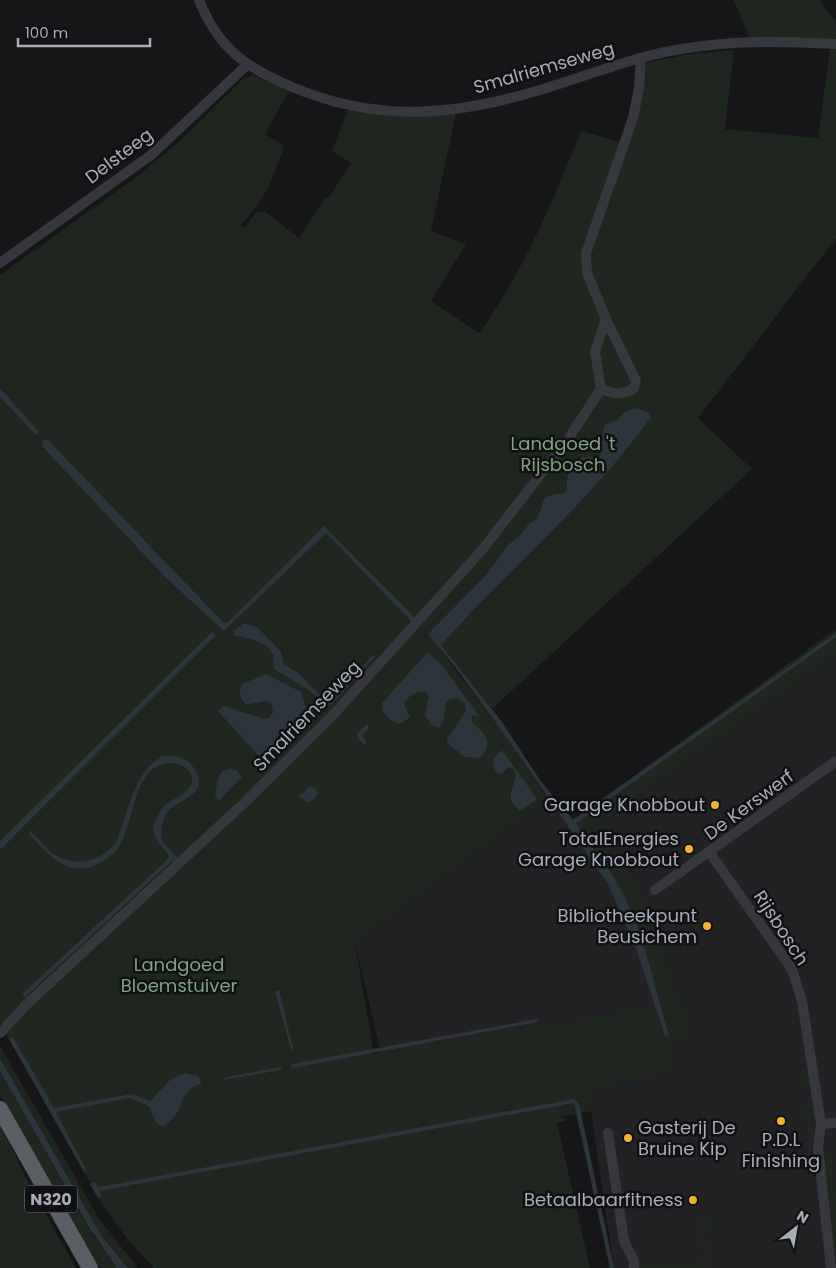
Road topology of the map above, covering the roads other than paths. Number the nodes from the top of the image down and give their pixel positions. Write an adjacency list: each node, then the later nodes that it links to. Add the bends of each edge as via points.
1 (199, 0): 4 (street, Smalriemseweg, via 220,40)
2 (836, 44): 3 (street, Smalriemseweg, via 768,41 724,44)
3 (641, 58): 4 (street, Smalriemseweg, via 531,93 485,105 428,114 383,112 336,102 273,79); 6 (street, Smalriemseweg, via 633,118 586,253 588,273)
4 (248, 64): 5 (street, Delsteeg, via 150,155)
5 (0, 263)
6 (606, 319): 7 (street); 8 (street, Smalriemseweg)
7 (599, 340): 8 (street); 9 (street, via 595,352)
8 (616, 341): 9 (street, Smalriemseweg, via 636,381 635,385 625,394)
9 (601, 389): 13 (street, Smalriemseweg, via 568,439 482,550 333,715)
10 (836, 761): 11 (street, De Kerswerf)
11 (710, 853): 12 (street, De Kerswerf); 16 (street, Rijsbosch, via 792,969 802,1001)
12 (655, 890)
13 (0, 1033)
14 (0, 1109): 18 (highway, N320)
15 (836, 1123): 16 (street)
16 (821, 1124): 20 (street, Rijsbosch, via 818,1148)
17 (608, 1133): 19 (street, via 624,1241)
18 (90, 1268)
19 (634, 1268)
20 (831, 1268)

